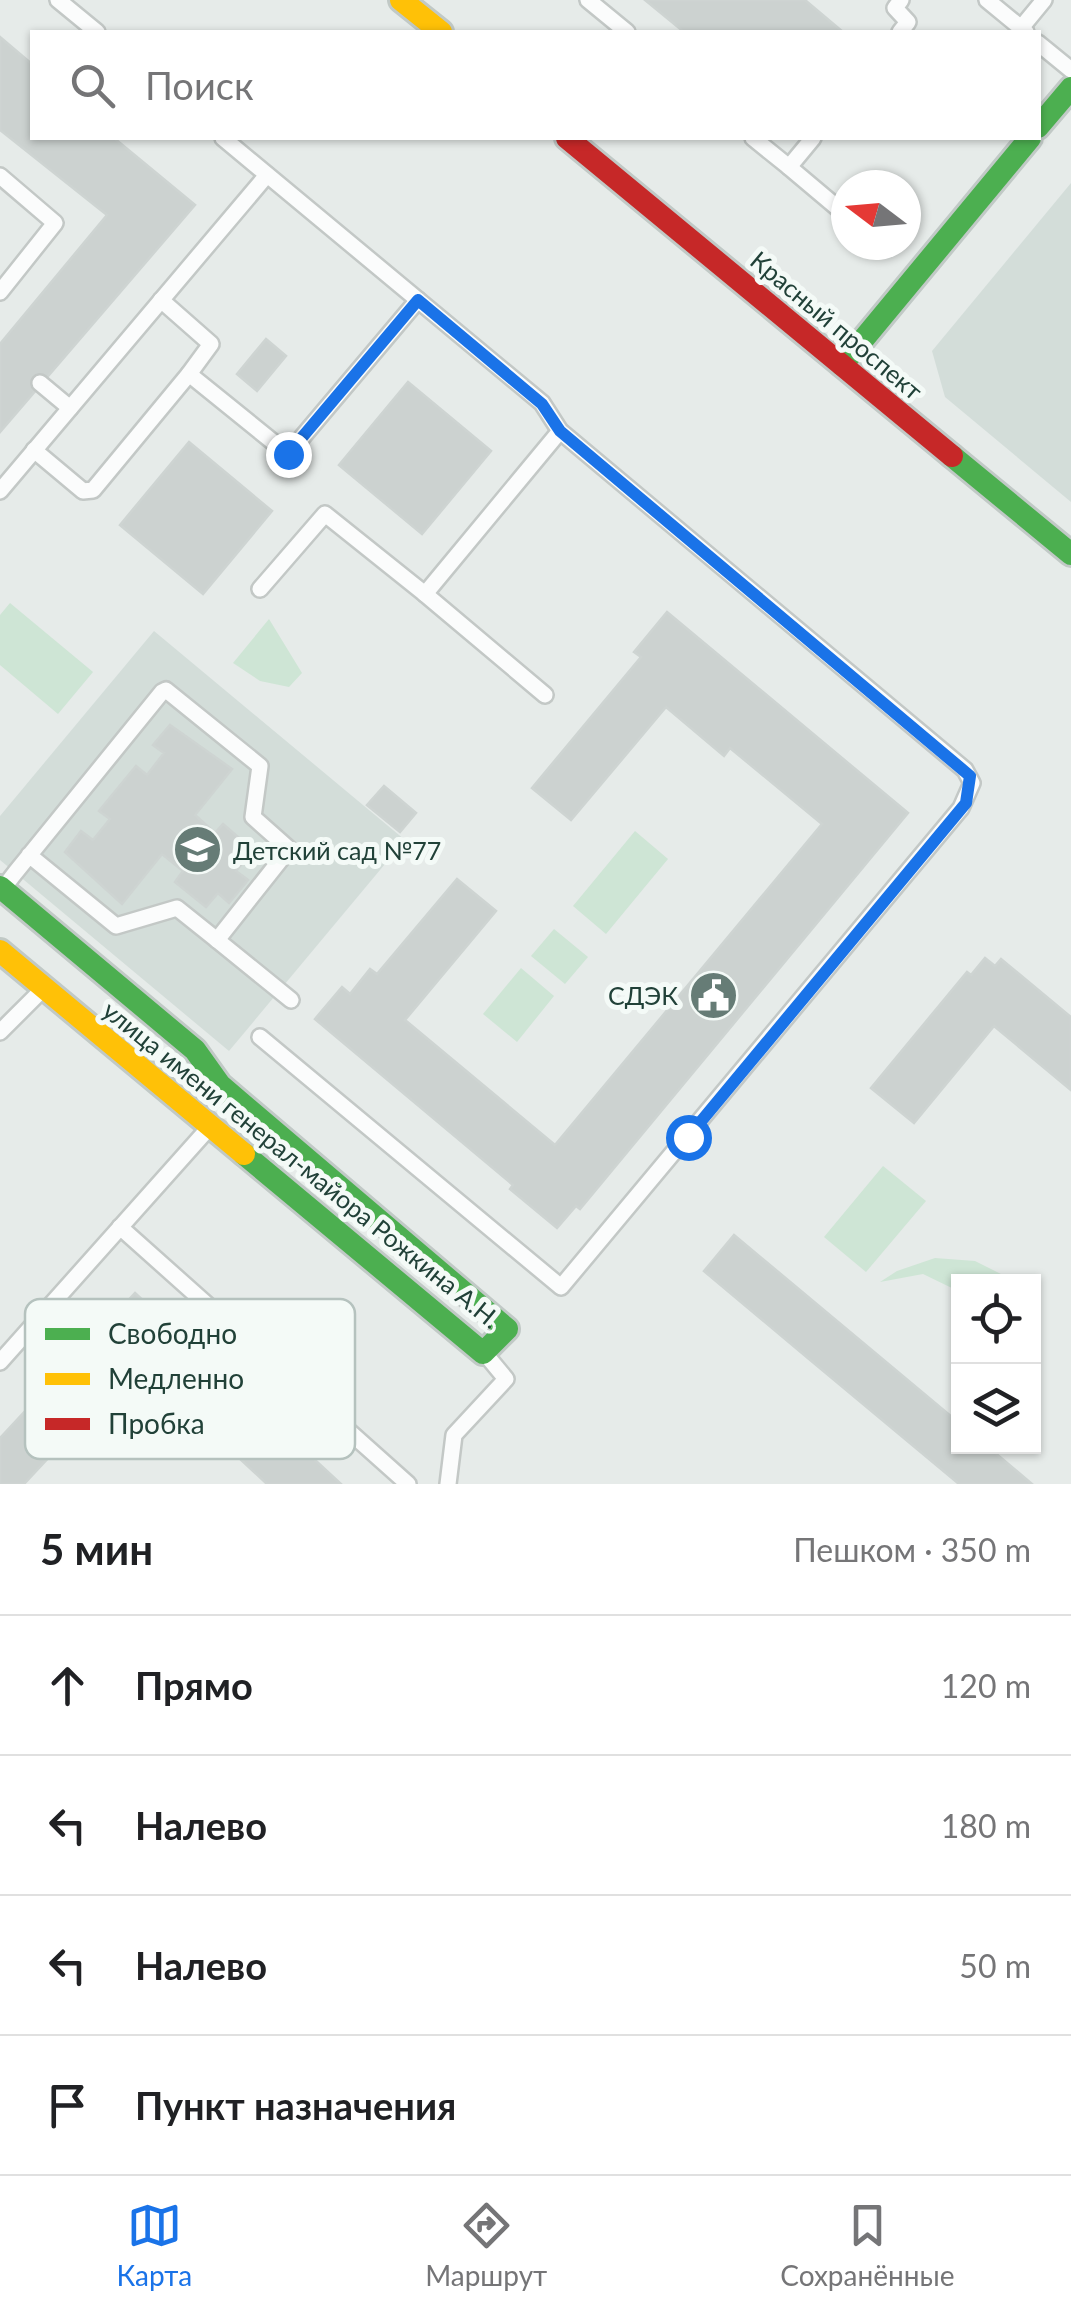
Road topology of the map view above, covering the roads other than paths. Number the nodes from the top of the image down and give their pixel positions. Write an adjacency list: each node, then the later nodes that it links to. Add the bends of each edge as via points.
1 (58, 0): 7 (lane)
2 (402, 0): 8 (street)
3 (588, 0): 9 (lane)
4 (987, 0): 11 (lane)
5 (1044, 0): 11 (lane)
6 (893, 3): 10 (lane, via 908,22)
7 (95, 30)
8 (439, 30)
9 (625, 30)
10 (902, 30)
11 (1024, 30)
12 (1041, 45): 13 (lane)
13 (1071, 70)
14 (1071, 88): 15 (street)
15 (1041, 123)
16 (225, 140): 22 (lane)
17 (570, 140): 28 (street, Красный проспект)
18 (756, 140): 21 (lane)
19 (812, 140): 21 (lane)
20 (1028, 140): 28 (street)
21 (789, 167): 24 (lane)
22 (268, 175): 26 (lane); 27 (lane)
23 (0, 176): 25 (lane, via 54,223)
24 (831, 202)
25 (0, 292)
26 (161, 300): 29 (lane, via 211,344); 31 (lane)
27 (418, 300): 29 (lane, via 288,454); 32 (lane, via 542,404)
28 (842, 365): 35 (street, Красный проспект)
29 (188, 374): 33 (lane, via 93,490 83,491)
30 (40, 384): 31 (lane)
31 (70, 408): 33 (lane)
32 (560, 431): 37 (lane); 46 (lane, via 965,770 972,783 966,803 561,1287)
33 (34, 450): 34 (lane)
34 (0, 491)
35 (1071, 554)
36 (260, 589): 37 (lane, via 325,514)
37 (424, 594): 38 (lane)
38 (545, 695)
39 (29, 855): 40 (lane); 41 (lane, via 116,926 177,908); 41 (lane, via 162,692 171,692 260,766 253,816 289,848)
40 (1, 888): 52 (street, улица имени генерал-майора Рожкина А.Н., via 195,1050 220,1086 506,1324)
41 (217, 940): 44 (lane)
42 (0, 951): 43 (street, улица имени генерал-майора Рожкина А.Н.)
43 (44, 988): 45 (lane); 47 (street, улица имени генерал-майора Рожкина А.Н.)
44 (291, 1000)
45 (0, 1032)
46 (260, 1037)
47 (211, 1126): 48 (lane); 52 (street, улица имени генерал-майора Рожкина А.Н.)
48 (120, 1227): 49 (lane); 50 (lane)
49 (56, 1299)
50 (201, 1299)
51 (25, 1334): 53 (lane)
52 (485, 1354): 56 (lane, via 506,1379 454,1435)
53 (0, 1362)
54 (355, 1437): 55 (lane)
55 (408, 1484)
56 (448, 1484)

